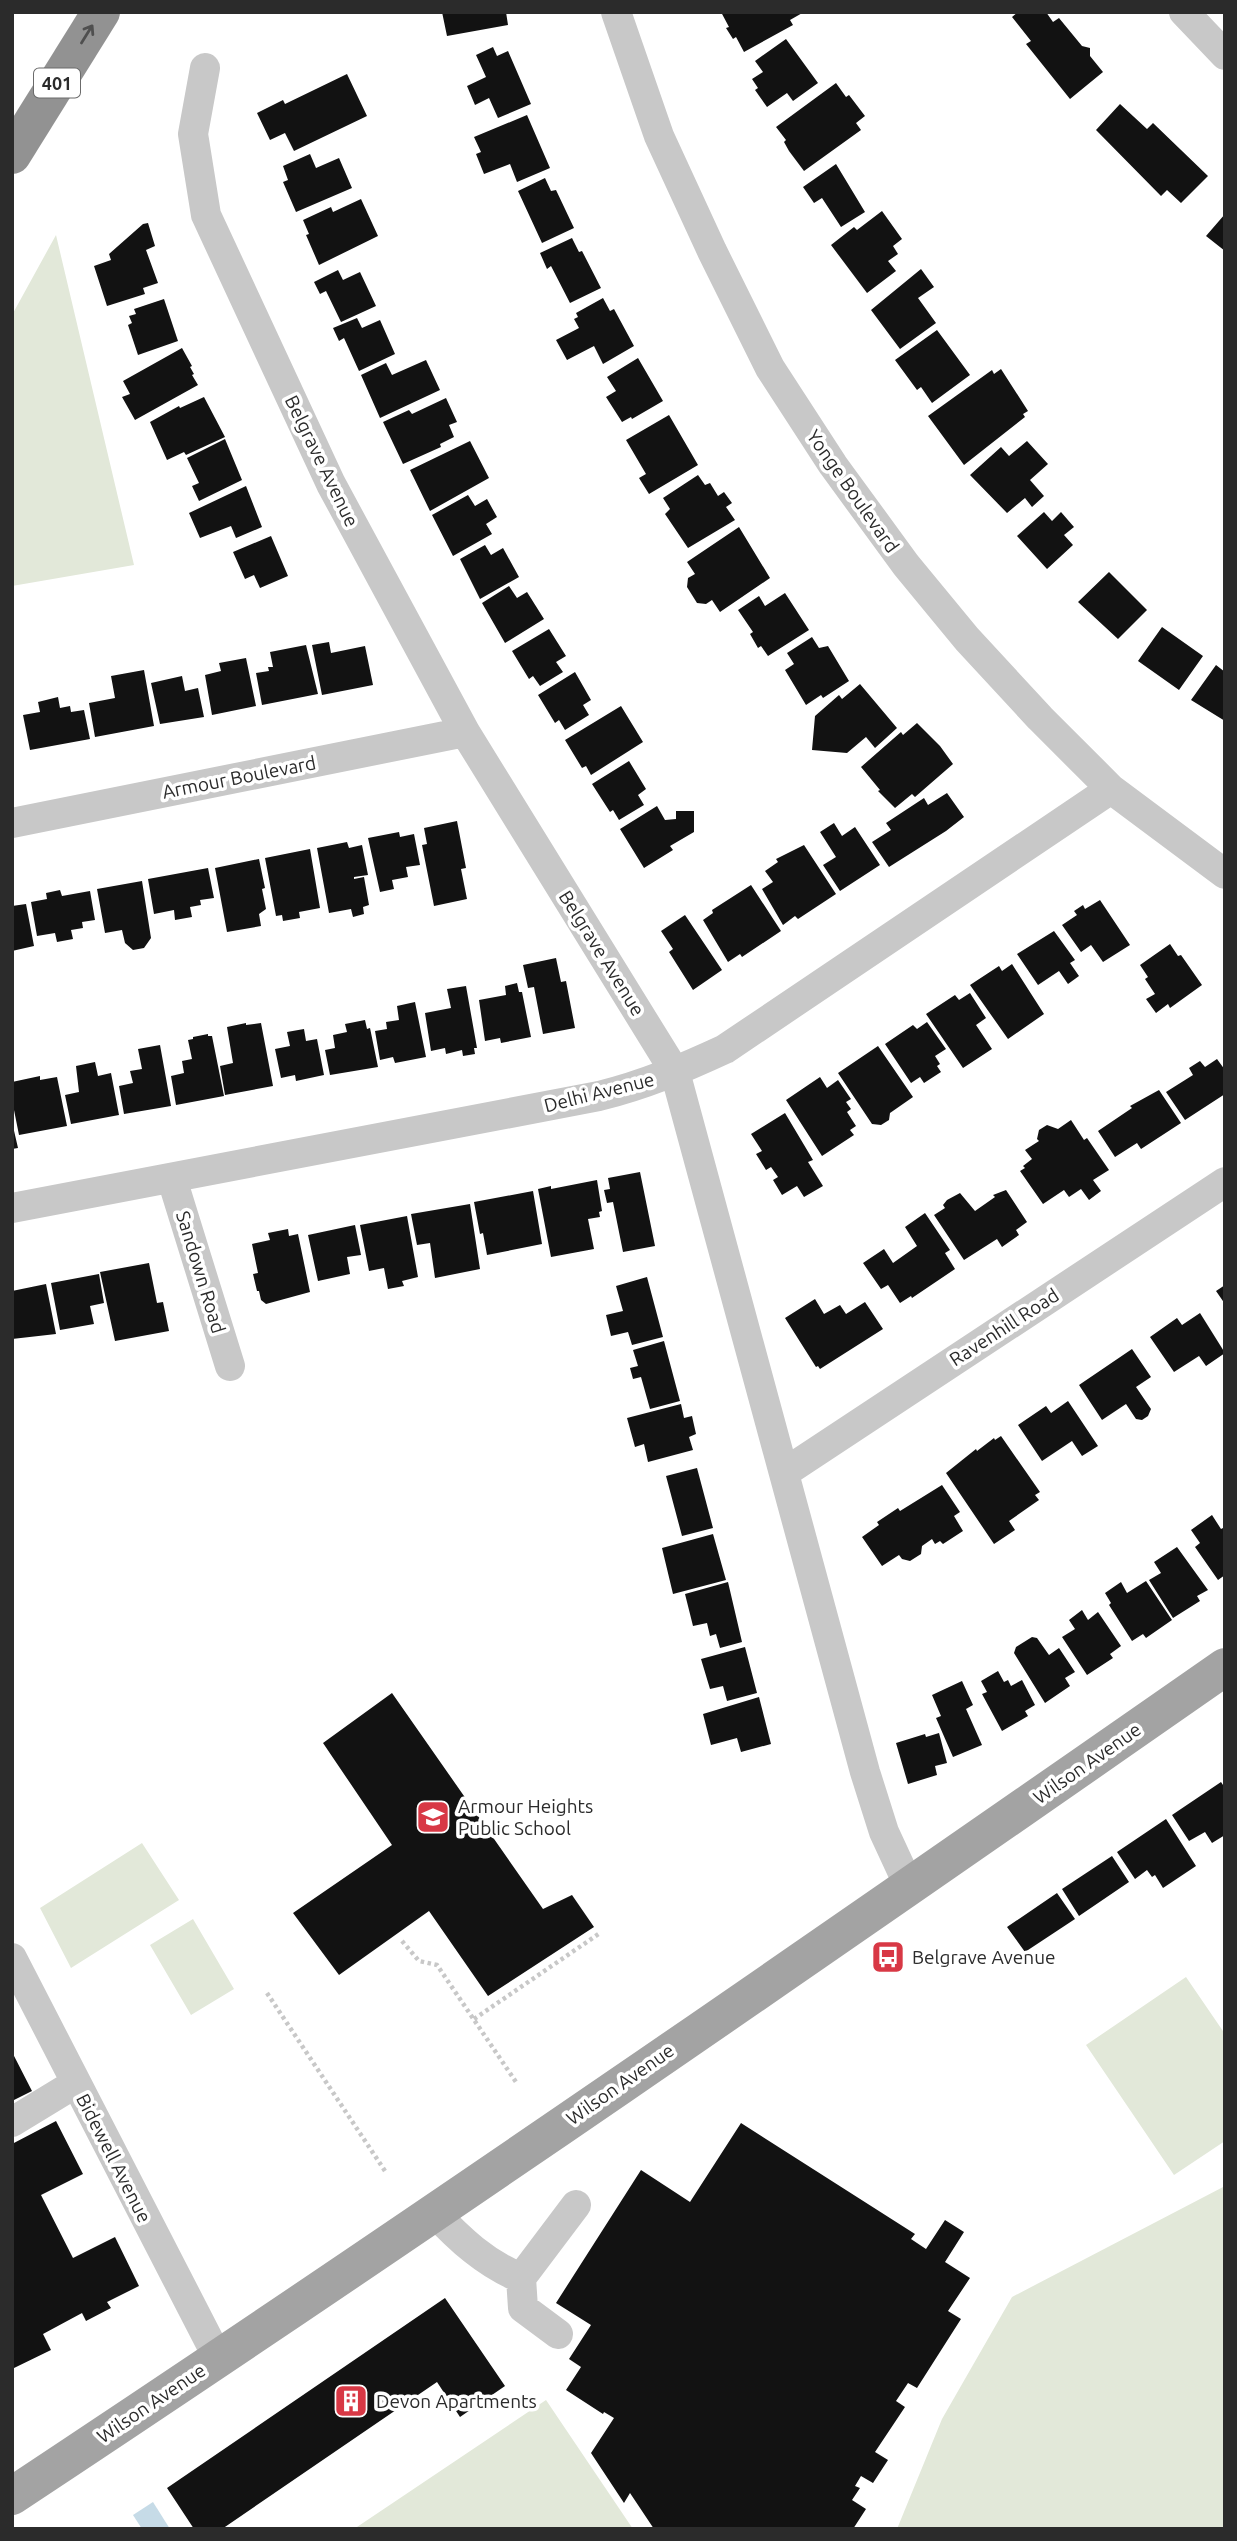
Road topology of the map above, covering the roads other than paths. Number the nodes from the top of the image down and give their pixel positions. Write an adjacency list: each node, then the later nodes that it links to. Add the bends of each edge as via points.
1 (101, 12): 6 (highway, 401, one-way to 1)
2 (616, 12): 8 (street, Yonge Boulevard, via 659,136 770,368 905,565 1003,679)
3 (1184, 12): 4 (street)
4 (1225, 55)
5 (205, 68): 7 (street, Belgrave Avenue, via 193,134 206,215 331,484)
6 (12, 155)
7 (465, 732): 9 (street, Armour Boulevard); 11 (street, Belgrave Avenue)
8 (1111, 789): 10 (street, Yonge Boulevard); 11 (street, Delhi Avenue, via 725,1049)
9 (12, 823)
10 (1225, 874)
11 (676, 1072): 12 (street, Delhi Avenue, via 599,1096); 16 (street, Belgrave Avenue)
12 (172, 1179): 14 (street, Delhi Avenue); 15 (street, Sandown Road)
13 (1225, 1182): 16 (street, Ravenhill Road)
14 (12, 1208)
15 (230, 1366)
16 (784, 1473): 18 (street, Belgrave Avenue, via 865,1772 884,1832)
17 (1225, 1667): 18 (main road, Wilson Avenue)
18 (909, 1886): 23 (main road, Wilson Avenue)
19 (12, 1958): 20 (street, Bidewell Avenue)
20 (76, 2083): 21 (street); 26 (street, Bidewell Avenue)
21 (12, 2122)
22 (576, 2205): 24 (street)
23 (434, 2212): 24 (street, via 459,2239 502,2271); 26 (main road, Wilson Avenue)
24 (521, 2278): 25 (street, via 523,2308)
25 (558, 2334)
26 (218, 2358): 27 (main road, Wilson Avenue)
27 (12, 2496)

